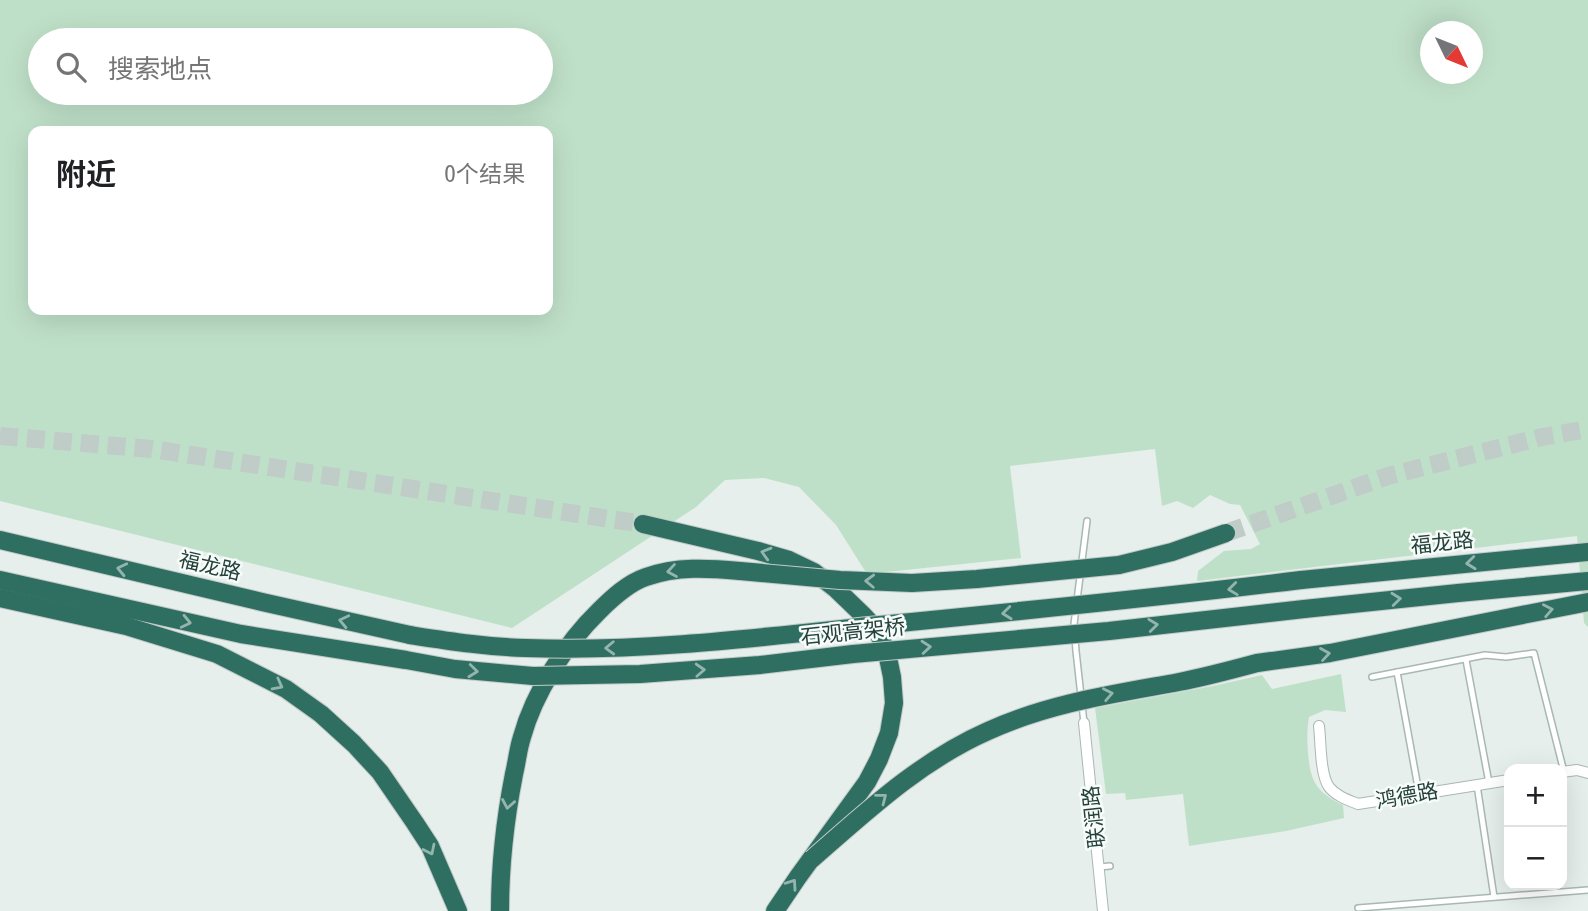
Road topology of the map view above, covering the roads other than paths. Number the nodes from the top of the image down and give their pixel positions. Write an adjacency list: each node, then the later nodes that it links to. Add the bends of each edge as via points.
1 (1087, 521): 15 (lane, via 1074,624)
2 (643, 524): 24 (highway, one-way to 2, bridge, via 867,782 889,733 892,677 877,630 836,589 789,560)
3 (1226, 533): 31 (highway, one-way to 31, bridge, via 1119,565 977,579 912,583 703,568 673,569 643,578 612,598 583,626 535,702 522,737 504,830)
4 (0, 540): 11 (highway, 福龙路, one-way to 4)
5 (1588, 552): 7 (highway, 福龙路, one-way to 7)
6 (0, 580): 8 (highway, 石观高架桥, one-way to 8, bridge, via 241,634 455,669 533,676 760,665)
7 (1301, 580): 11 (highway, 石观高架桥, one-way to 11, bridge, via 644,647 526,648)
8 (1588, 581)
9 (0, 598): 30 (highway, one-way to 30, via 126,626 217,654 286,689 354,744 380,772 430,846)
10 (1588, 603): 24 (highway, one-way to 10, bridge, via 910,776 987,731 1038,711 1257,663)
11 (410, 635)
12 (1466, 660): 13 (lane); 17 (lane, via 1489,654 1534,653); 21 (lane)
13 (1398, 672): 14 (lane); 23 (lane)
14 (1372, 677)
15 (1084, 723): 26 (street, 联润路)
16 (1320, 726): 23 (street, 鸿德路, via 1325,777 1333,790 1358,804)
17 (1561, 764)
18 (1567, 771): 19 (street)
19 (1588, 773)
20 (1504, 781): 21 (street, 鸿德路)
21 (1489, 783): 22 (street, 鸿德路)
22 (1477, 785): 23 (street, 鸿德路); 28 (lane)
23 (1419, 793)
24 (812, 859): 32 (highway, one-way to 24)
25 (1110, 866): 26 (lane)
26 (1099, 867): 33 (street, 联润路)
27 (1588, 890): 28 (lane)
28 (1494, 897): 29 (lane)
29 (1358, 908)
30 (458, 911)
31 (500, 911)
32 (775, 911)
33 (1103, 911)

